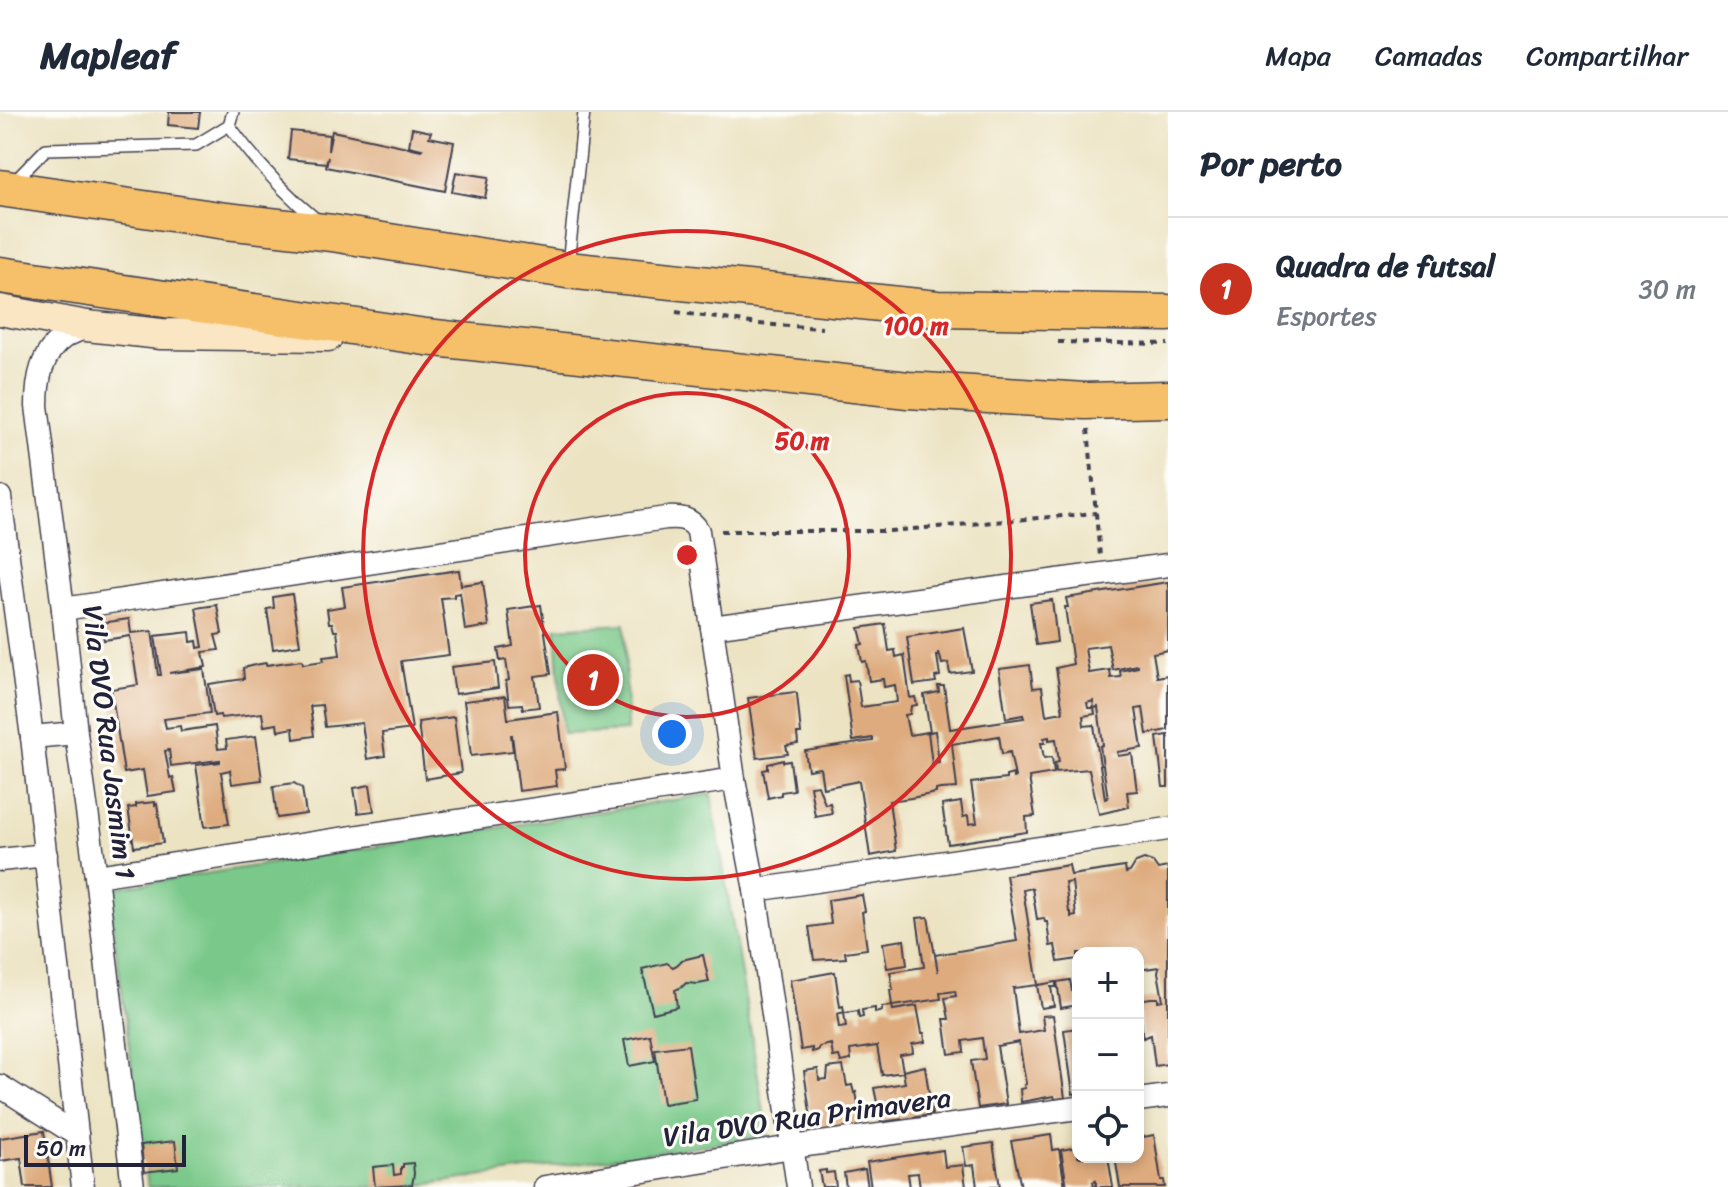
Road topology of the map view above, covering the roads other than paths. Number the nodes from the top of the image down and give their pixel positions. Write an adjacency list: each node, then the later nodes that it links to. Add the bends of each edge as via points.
1 (233, 112): 3 (lane)
2 (584, 112): 6 (lane)
3 (229, 125): 4 (lane, via 196,145 46,149); 5 (lane, via 291,199)
4 (4, 189): 5 (highway)
5 (332, 233): 6 (highway)
6 (567, 270): 9 (highway, via 937,309)
7 (0, 275): 11 (highway)
8 (0, 310): 10 (main road)
9 (1168, 313)
10 (87, 326): 11 (main road, via 161,334); 15 (street, Vila DVO Rua Jasmim 1, via 63,338 44,360 37,382)
11 (426, 337): 12 (highway, via 908,390 1085,401)
12 (1168, 399)
13 (0, 497): 18 (street)
14 (1168, 565): 16 (street)
15 (63, 609): 16 (street, via 679,517 698,531); 17 (street, Vila DVO Rua Jasmim 1)
16 (712, 627): 19 (street)
17 (76, 733): 18 (street); 23 (street, Vila DVO Rua Jasmim 1)
18 (32, 737): 21 (street)
19 (734, 779): 23 (street); 24 (street)
20 (1168, 829): 24 (street)
21 (46, 855): 22 (street); 29 (street)
22 (0, 860)
23 (96, 876): 32 (street, Vila DVO Rua Jasmim 1)
24 (755, 890): 30 (street)
25 (0, 1086): 29 (street)
26 (1168, 1096): 27 (street)
27 (1144, 1099)
28 (1072, 1109): 30 (street, Vila DVO Rua Primavera)
29 (77, 1135): 31 (street)
30 (792, 1147): 33 (street, Vila DVO Rua Primavera); 34 (street)
31 (83, 1187)
32 (133, 1187)
33 (545, 1187)
34 (798, 1187)

